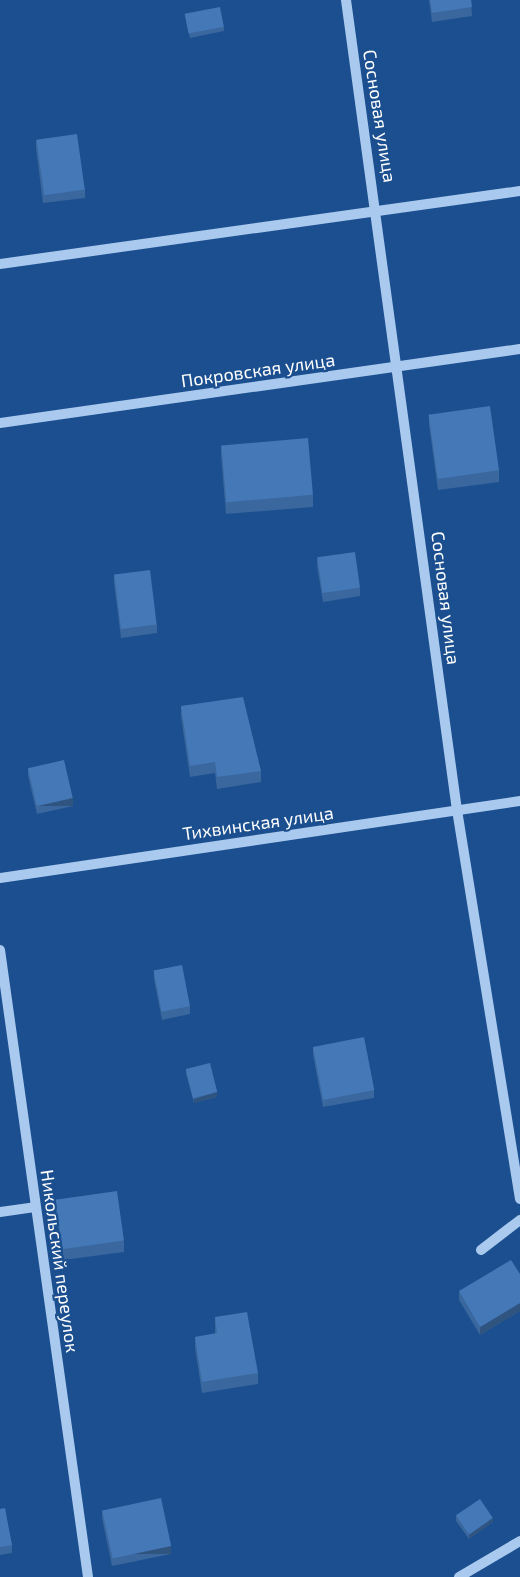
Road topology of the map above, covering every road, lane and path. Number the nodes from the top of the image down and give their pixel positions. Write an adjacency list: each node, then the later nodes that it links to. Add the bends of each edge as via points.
1 (346, 0): 3 (street, Сосновая улица)
2 (520, 191): 3 (street)
3 (378, 212): 4 (street); 6 (street, Сосновая улица)
4 (0, 264)
5 (520, 349): 6 (street, Покровская улица)
6 (399, 366): 7 (street, Покровская улица); 9 (street, Сосновая улица)
7 (0, 423)
8 (520, 801): 9 (street, Тихвинская улица)
9 (457, 810): 10 (street, Тихвинская улица); 12 (street, Сосновая улица)
10 (0, 878)
11 (0, 950): 13 (street, Никольский переулок)
12 (520, 1199)
13 (35, 1207): 14 (street); 18 (street, Никольский переулок)
14 (0, 1212)
15 (520, 1220): 16 (street)
16 (481, 1250)
17 (520, 1541): 19 (street)
18 (88, 1577)
19 (459, 1577)

